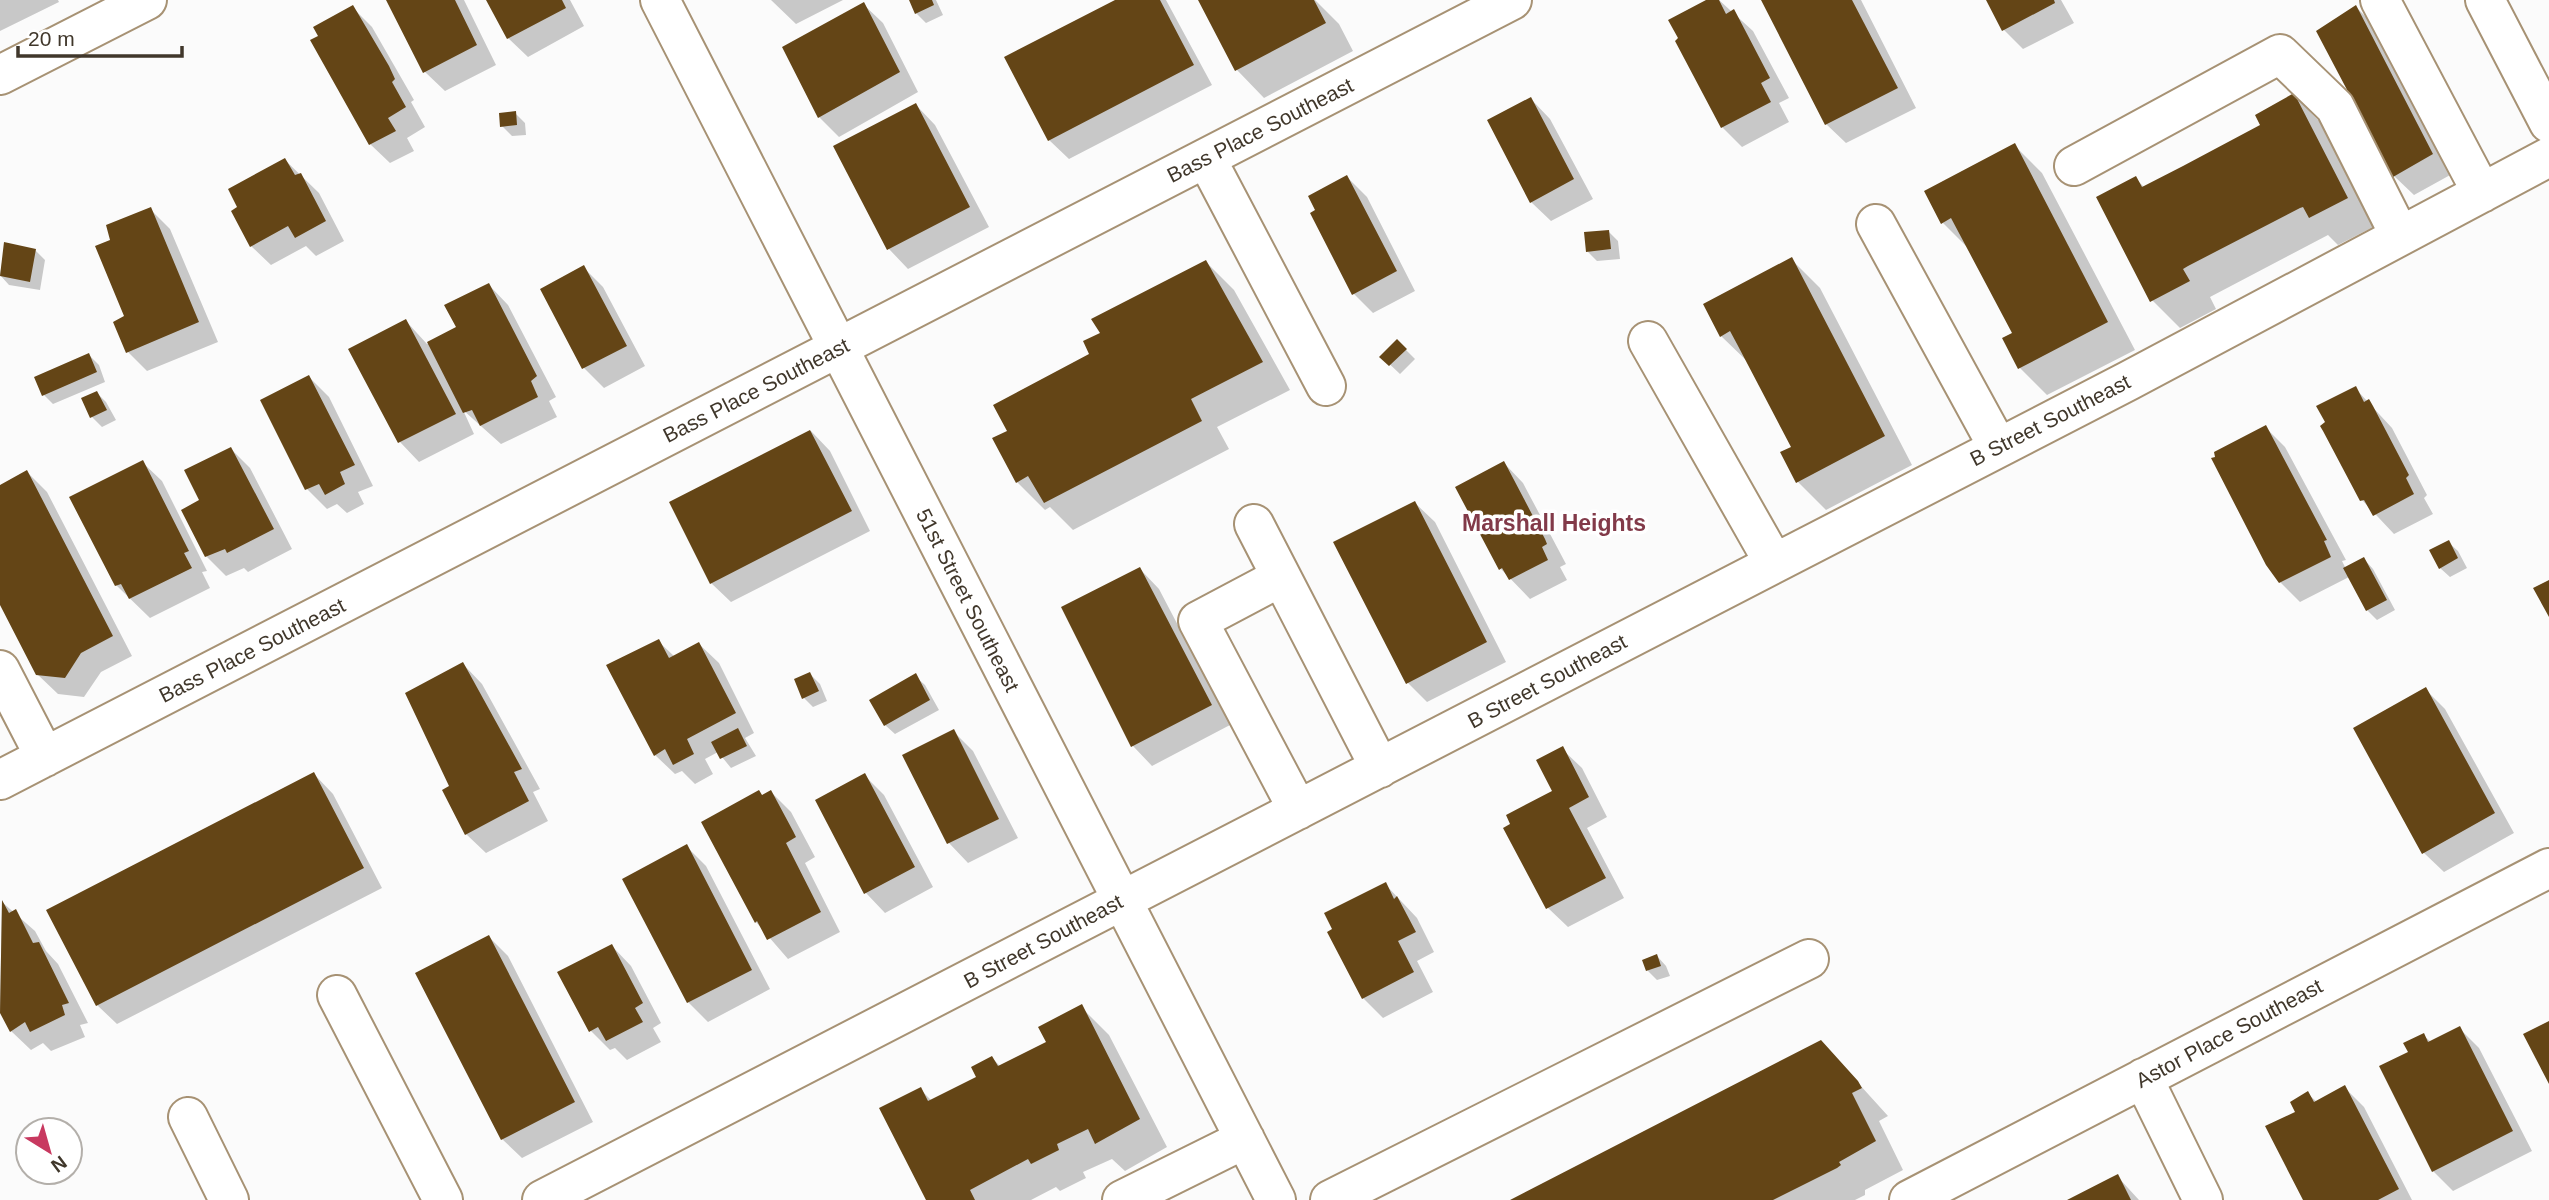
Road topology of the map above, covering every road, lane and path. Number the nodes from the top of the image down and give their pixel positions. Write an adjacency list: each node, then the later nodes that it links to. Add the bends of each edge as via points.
1 (146, 0): 6 (street)
2 (660, 0): 15 (street, 51st Street Southeast)
3 (1512, 0): 9 (street, Bass Place Southeast)
4 (2380, 0): 11 (street)
5 (2485, 0): 7 (street)
6 (0, 75)
7 (2549, 122)
8 (2549, 157): 11 (street, B Street Southeast)
9 (1206, 158): 15 (street, Bass Place Southeast); 16 (street)
10 (2074, 166): 13 (street, via 2280,54 2335,107)
11 (2482, 193): 13 (street, B Street Southeast)
12 (1876, 223): 17 (street)
13 (2400, 236): 17 (street, B Street Southeast)
14 (1648, 341): 19 (street)
15 (838, 347): 22 (street, Bass Place Southeast); 27 (street, 51st Street Southeast)
16 (1326, 386)
17 (1998, 447): 19 (street, B Street Southeast)
18 (1254, 524): 20 (street)
19 (1774, 563): 23 (street, B Street Southeast)
20 (1281, 577): 23 (street); 25 (street, via 1198,621)
21 (0, 670): 22 (street)
22 (45, 757): 24 (street, Bass Place Southeast)
23 (1380, 768): 25 (street, B Street Southeast)
24 (0, 780)
25 (1298, 810): 27 (street, B Street Southeast)
26 (2549, 868): 30 (street, Astor Place Southeast)
27 (1122, 899): 32 (street, 51st Street Southeast); 35 (street, B Street Southeast)
28 (1809, 959): 38 (street)
29 (337, 995): 34 (street)
30 (2143, 1078): 39 (street, Astor Place Southeast); 40 (street)
31 (188, 1117): 33 (street)
32 (1245, 1139): 36 (street); 37 (street, 51st Street Southeast)
33 (229, 1200)
34 (443, 1200)
35 (542, 1200)
36 (1122, 1200)
37 (1276, 1200)
38 (1330, 1200)
39 (1909, 1200)
40 (2203, 1200)

